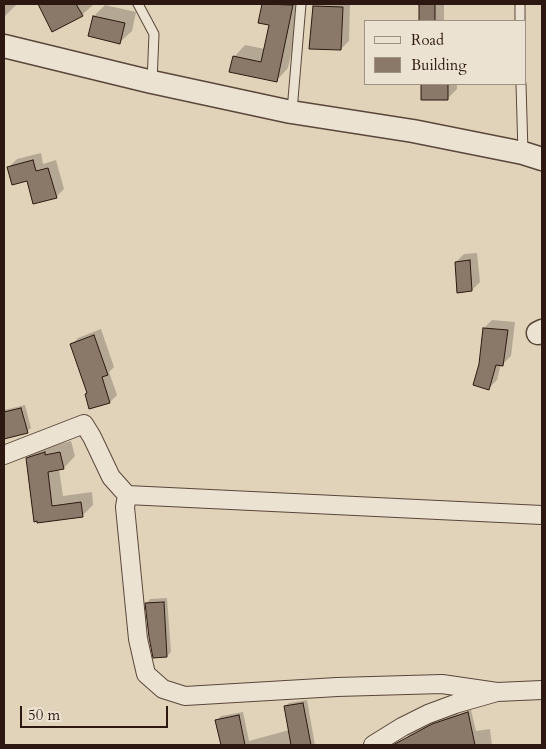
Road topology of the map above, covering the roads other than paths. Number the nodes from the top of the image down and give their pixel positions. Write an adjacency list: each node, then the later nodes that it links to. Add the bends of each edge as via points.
1 (138, 4): 6 (lane, via 154,34)
2 (301, 4): 8 (lane)
3 (520, 4): 4 (lane)
4 (520, 20)
5 (4, 46): 6 (street)
6 (152, 82): 8 (street)
7 (521, 85): 9 (lane)
8 (292, 112): 9 (street, via 413,131)
9 (533, 156)
10 (4, 455): 11 (street, via 84,424 111,477)
11 (127, 495): 12 (street); 14 (street, via 125,508 138,639 146,674 164,689 185,696 442,684)
12 (542, 515)
13 (542, 690): 14 (street)
14 (497, 692): 15 (street, via 428,714)
15 (373, 745)

